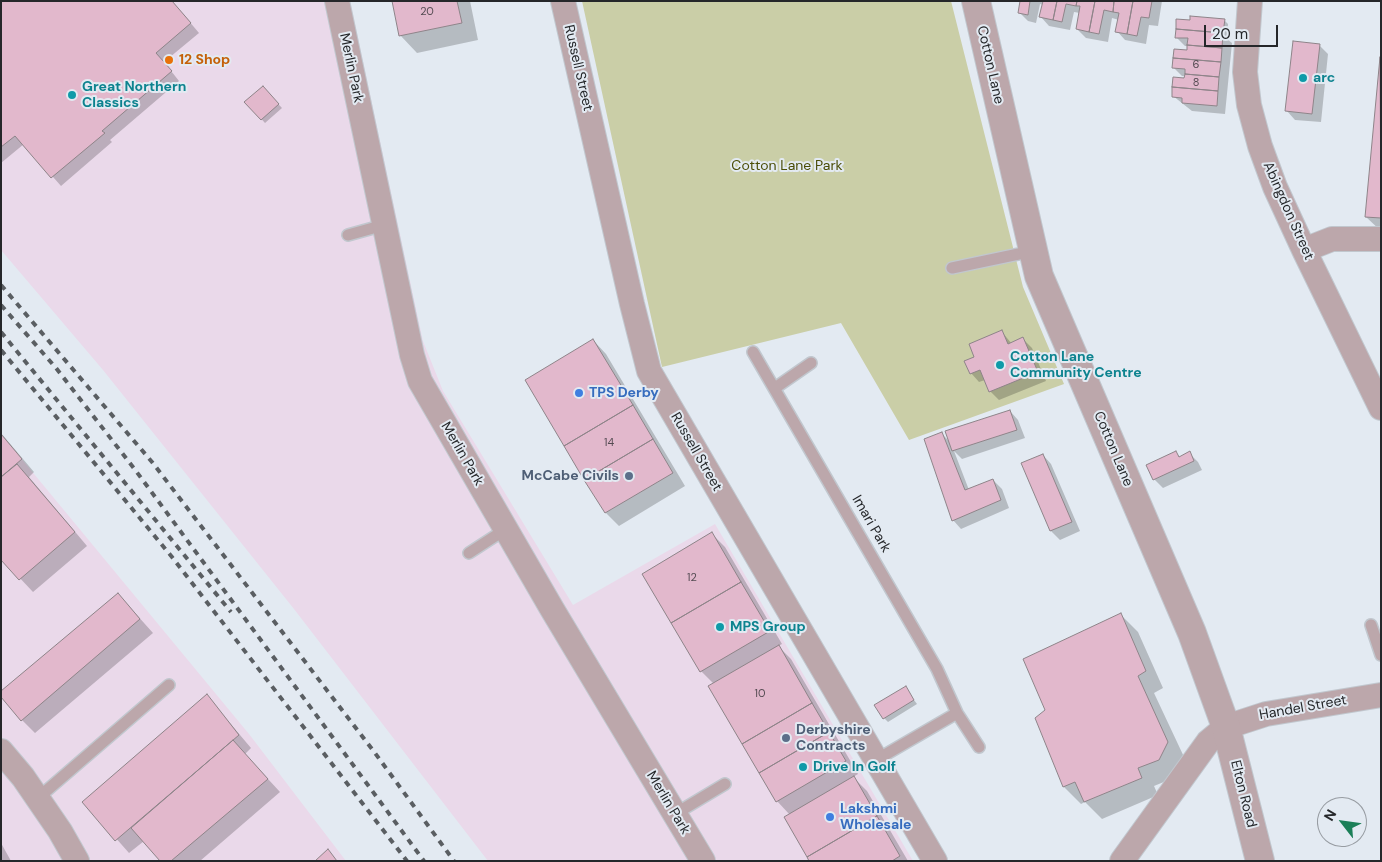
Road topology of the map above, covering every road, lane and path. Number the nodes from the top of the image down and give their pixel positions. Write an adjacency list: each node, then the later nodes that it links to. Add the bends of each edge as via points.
1 (337, 1): 5 (street, Merlin Park)
2 (563, 1): 25 (street, Russell Street, via 649,371)
3 (976, 1): 9 (street, Cotton Lane)
4 (1250, 1): 8 (street, Abingdon Street, via 1245,72 1249,105 1272,179)
5 (384, 225): 6 (lane); 15 (street, Merlin Park, via 420,381)
6 (348, 235)
7 (1381, 239): 8 (street, via 1324,240)
8 (1304, 250): 14 (street, Abingdon Street)
9 (1033, 251): 10 (lane); 22 (street, Cotton Lane, via 1052,310 1192,633)
10 (952, 268)
11 (753, 352): 13 (lane, Imari Park)
12 (811, 363): 13 (lane)
13 (775, 388): 21 (lane, Imari Park, via 937,669)
14 (1381, 408)
15 (506, 529): 16 (lane); 28 (street, Merlin Park)
16 (469, 553)
17 (1371, 625): 18 (lane)
18 (1381, 654)
19 (169, 685): 27 (lane)
20 (1381, 695): 22 (street, Handel Street, via 1266,714)
21 (957, 713): 23 (lane, Imari Park); 25 (lane)
22 (1226, 727): 32 (street, via 1208,742); 33 (street, Elton Road)
23 (979, 747)
24 (1, 751): 27 (street)
25 (876, 760): 31 (street, Russell Street)
26 (725, 784): 28 (lane)
27 (38, 798): 30 (street)
28 (675, 814): 29 (street, Merlin Park)
29 (698, 859)
30 (77, 861)
31 (935, 861)
32 (1122, 861)
33 (1260, 861)

